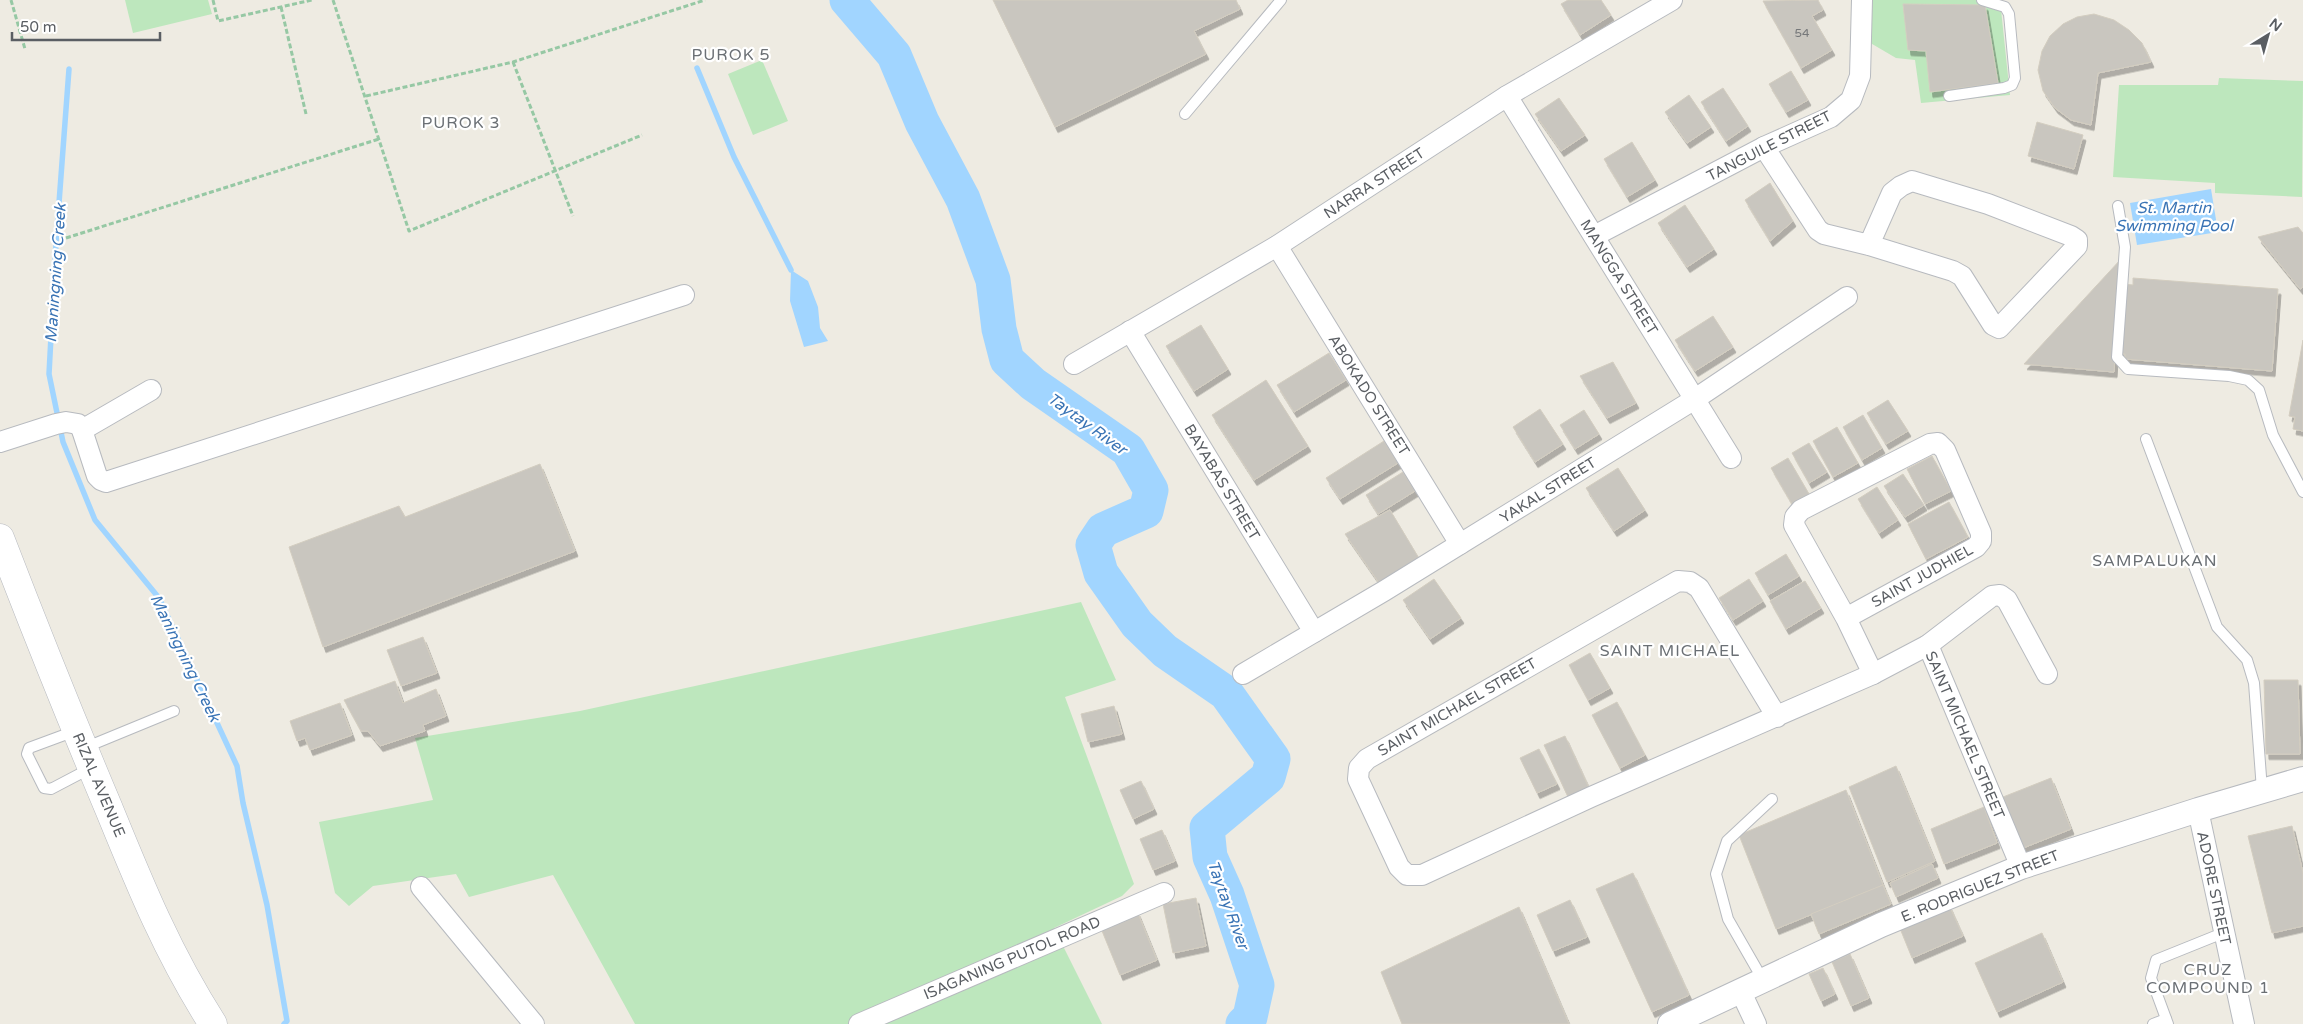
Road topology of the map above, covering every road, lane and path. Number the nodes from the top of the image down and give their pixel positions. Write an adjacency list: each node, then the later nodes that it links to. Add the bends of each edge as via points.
1 (11, 0): 11 (path)
2 (213, 0): 10 (path, via 218,21)
3 (312, 0): 10 (path)
4 (333, 0): 13 (path)
5 (705, 0): 12 (path)
6 (1282, 0): 17 (lane)
7 (1672, 0): 14 (street, NARRA STREET)
8 (1862, 0): 20 (street, TANGUILE STREET, via 1860,76 1851,100 1831,117)
9 (1982, 0): 15 (lane, via 2006,7 2009,14 2015,78 2012,85 2004,88)
10 (281, 7): 16 (path)
11 (25, 49)
12 (514, 62): 13 (path); 21 (path)
13 (366, 96): 19 (path)
14 (1507, 96): 24 (street, MANGGA STREET); 27 (street, NARRA STREET)
15 (1949, 96)
16 (306, 114)
17 (1185, 114)
18 (642, 135): 21 (path)
19 (379, 139): 21 (path, via 409,231); 25 (path)
20 (1764, 148): 24 (street, TANGUILE STREET); 26 (street, via 1818,230)
21 (555, 169): 23 (path)
22 (2118, 206): 38 (lane, via 2125,247 2117,357 2128,368 2248,380 2259,390 2273,436)
23 (573, 216)
24 (1594, 236): 33 (street, MANGGA STREET)
25 (66, 238)
26 (1869, 244): 26 (street, via 1962,276 1993,326 2000,328 2078,246 2077,240 2071,236 1988,204 1912,181 1892,193)
27 (1277, 246): 30 (street, NARRA STREET); 41 (street, ABOKADO STREET)
28 (684, 295): 34 (street, via 106,482 97,476)
29 (1848, 297): 33 (street, YAKAL STREET)
30 (1130, 331): 31 (street, NARRA STREET); 43 (street, BAYABAS STREET)
31 (1074, 364)
32 (151, 390): 34 (street)
33 (1695, 399): 37 (street, MANGGA STREET); 41 (street, YAKAL STREET)
34 (68, 425): 36 (street)
35 (2146, 439): 52 (lane, via 2217,627 2247,660 2254,683)
36 (0, 442)
37 (1731, 458)
38 (2300, 478): 39 (lane)
39 (2303, 492)
40 (0, 538): 50 (main road, RIZAL AVENUE)
41 (1460, 544): 43 (street, YAKAL STREET)
42 (1846, 618): 42 (street, SAINT JUDHIEL, via 1794,525 1796,517 1801,510 1930,444 1938,443 1981,533 1981,541 1976,548); 46 (street)
43 (1314, 632): 45 (street, YAKAL STREET)
44 (1928, 645): 46 (street, SAINT MICHAEL STREET); 47 (street, via 1992,596 2000,595 2007,600); 55 (street, SAINT MICHAEL STREET)
45 (1243, 674)
46 (1873, 674): 49 (street, SAINT MICHAEL STREET)
47 (2047, 674)
48 (174, 711): 50 (lane)
49 (1777, 717): 49 (street, SAINT MICHAEL STREET, via 1422,875 1407,875 1398,867 1358,779 1359,768 1367,758 1678,581 1690,582 1699,588)
50 (84, 749): 50 (lane, via 29,748 28,754 44,788 51,789); 62 (main road, RIZAL AVENUE, via 160,933)
51 (2303, 779): 52 (street, E. RODRIGUEZ STREET)
52 (2262, 790): 54 (street, E. RODRIGUEZ STREET)
53 (1772, 800): 59 (lane, via 1727,841 1716,874 1728,919)
54 (2198, 810): 55 (street, E. RODRIGUEZ STREET); 58 (street, ADORE STREET)
55 (2021, 867): 59 (street, E. RODRIGUEZ STREET, via 1882,925)
56 (420, 887): 63 (street)
57 (1164, 893): 64 (street, ISAGANING PUTOL ROAD)
58 (2223, 933): 61 (lane, via 2156,960 2151,978); 68 (street, ADORE STREET)
59 (1763, 981): 60 (street, E. RODRIGUEZ STREET)
60 (1741, 992): 65 (street, E. RODRIGUEZ STREET); 66 (street)
61 (2167, 1022): 67 (lane)
62 (212, 1024)
63 (534, 1024)
64 (859, 1024)
65 (1670, 1024)
66 (1756, 1024)
67 (2153, 1024)
68 (2244, 1024)

